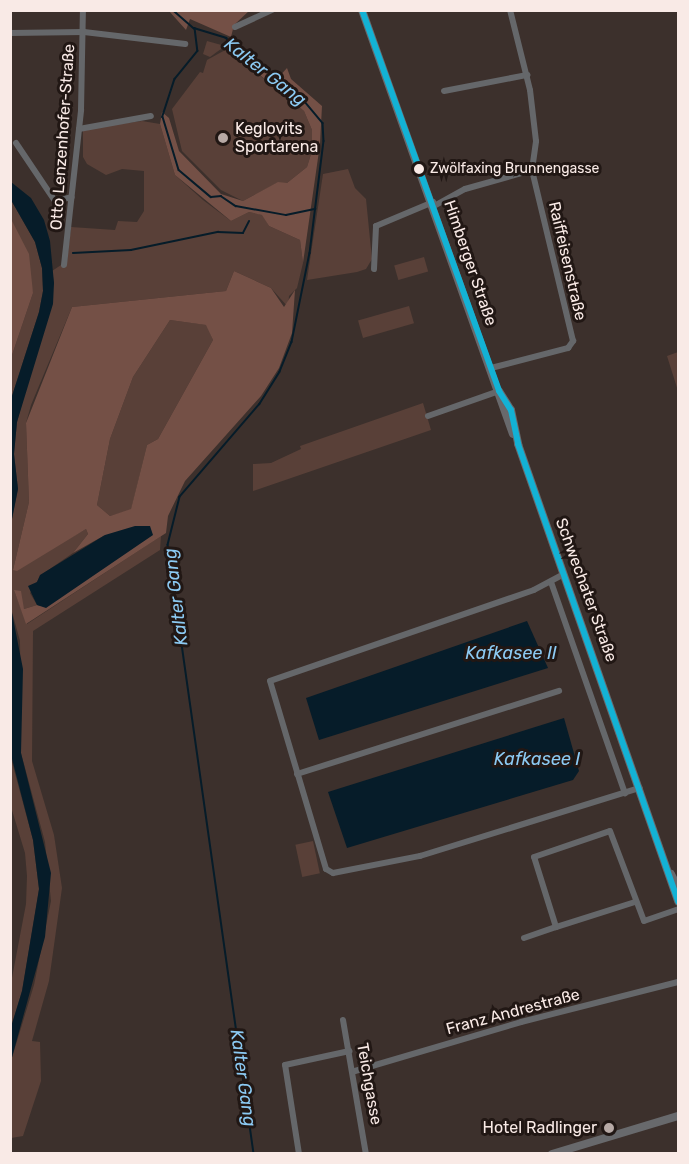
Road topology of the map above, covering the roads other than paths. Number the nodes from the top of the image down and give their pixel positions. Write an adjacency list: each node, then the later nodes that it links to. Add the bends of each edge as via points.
1 (83, 10): 6 (street, Otto Lenzenhofer-Straße)
2 (272, 10): 5 (street)
3 (362, 10): 16 (main road, Himberger Straße)
4 (510, 10): 9 (street, Raiffeisenstraße)
5 (235, 27)
6 (84, 32): 7 (street); 8 (street); 12 (street, Otto Lenzenhofer-Straße)
7 (10, 33)
8 (185, 44)
9 (526, 75): 10 (street); 14 (street, Raiffeisenstraße, via 536,141)
10 (444, 91)
11 (151, 117): 12 (street)
12 (79, 129): 15 (street, Otto Lenzenhofer-Straße)
13 (16, 143): 15 (street, via 55,201)
14 (532, 170): 16 (street, via 465,189); 19 (street, Raiffeisenstraße, via 571,346)
15 (72, 197): 17 (street, Otto Lenzenhofer-Straße)
16 (434, 204): 18 (street, via 376,226); 19 (main road, Himberger Straße)
17 (64, 266)
18 (374, 269)
19 (491, 368): 20 (main road, Himberger Straße)
20 (499, 391): 21 (street); 22 (main road, Schwechater Straße, via 511,410 518,444)
21 (428, 416)
22 (564, 574): 23 (street); 26 (main road, Schwechater Straße)
23 (550, 582): 25 (street, via 270,681); 27 (street)
24 (559, 691): 25 (street)
25 (297, 774): 27 (street, via 326,869 333,873 420,856)
26 (640, 788): 27 (street); 28 (main road, Schwechater Straße)
27 (625, 793)
28 (668, 869): 29 (main road, Schwechater Straße); 31 (main road, Schwechater Straße)
29 (678, 888)
30 (635, 902): 32 (street, via 644,921); 33 (street); 33 (street, via 610,831 534,857)
31 (678, 902)
32 (678, 909)
33 (556, 927): 34 (street)
34 (524, 938)
35 (678, 982): 38 (street, Franz Andrestraße, via 521,1022)
36 (343, 1020): 37 (street, Teichgasse)
37 (350, 1051): 38 (street, Teichgasse); 40 (street, via 285,1065)
38 (355, 1071): 41 (street, Teichgasse)
39 (678, 1116): 42 (main road)
40 (299, 1154)
41 (366, 1154)
42 (552, 1154)

